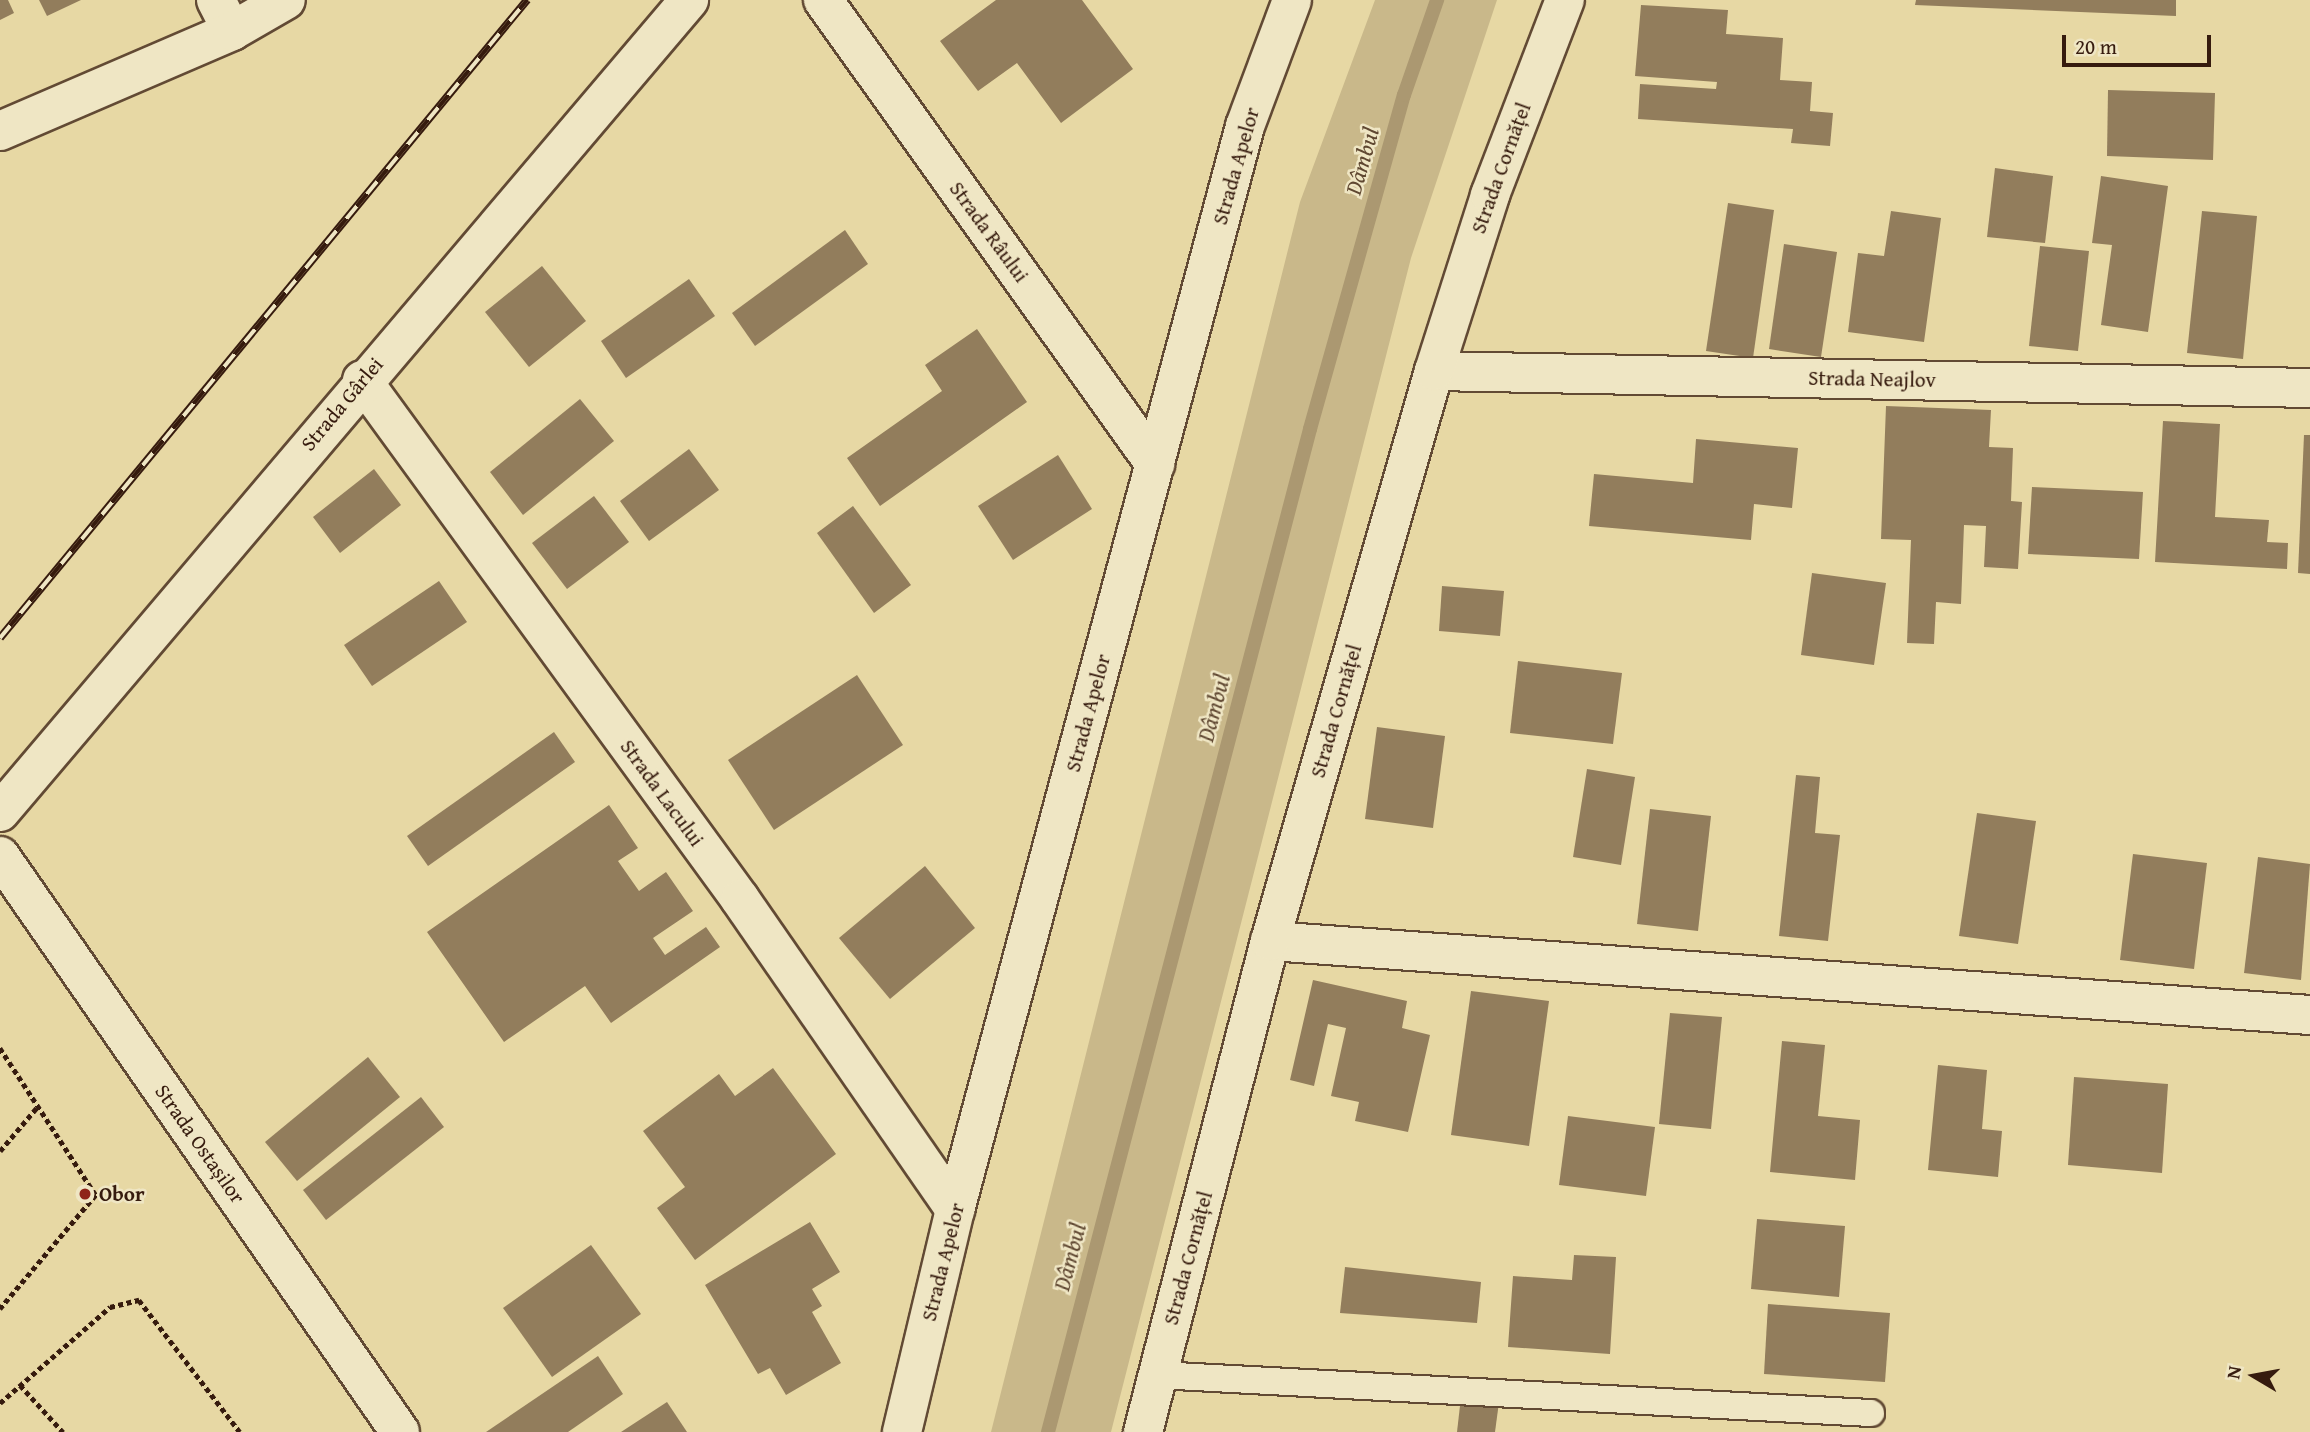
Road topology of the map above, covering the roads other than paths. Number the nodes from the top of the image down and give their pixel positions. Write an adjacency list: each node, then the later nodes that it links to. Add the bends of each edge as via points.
1 (286, 0): 6 (street)
2 (689, 0): 9 (street, Strada Gârlei)
3 (823, 0): 11 (street, Strada Râului)
4 (1292, 0): 11 (street, Strada Apelor, via 1245,126)
5 (1564, 0): 8 (street, Strada Cornățel, via 1490,195)
6 (224, 15): 7 (street)
7 (0, 131)
8 (1433, 371): 10 (street, Strada Neajlov); 14 (street, Strada Cornățel)
9 (362, 380): 12 (street, Strada Gârlei); 16 (street, Strada Lacului, via 740,898)
10 (2310, 388)
11 (1155, 464): 16 (street, Strada Apelor)
12 (0, 812)
13 (0, 856): 19 (street, Strada Ostașilor)
14 (1270, 941): 15 (street); 17 (street, Strada Cornățel)
15 (2310, 1015)
16 (955, 1210): 20 (street, Strada Apelor)
17 (1157, 1375): 18 (lane); 21 (street, Strada Cornățel)
18 (1871, 1413)
19 (400, 1432)
20 (902, 1432)
21 (1143, 1432)

